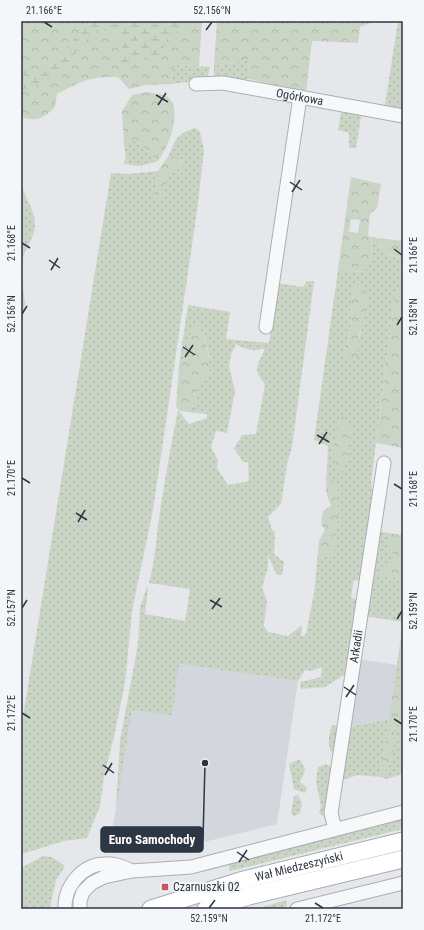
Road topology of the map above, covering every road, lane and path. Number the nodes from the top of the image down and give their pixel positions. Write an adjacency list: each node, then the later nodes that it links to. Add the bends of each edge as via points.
1 (196, 84): 2 (street, Ogórkowa, via 223,83)
2 (300, 96): 3 (street, Ogórkowa); 4 (street)
3 (403, 116)
4 (266, 327)
5 (384, 463): 7 (street, Arkadii, via 331,813)
6 (403, 812): 7 (street)
7 (335, 829): 10 (street, via 191,867)
8 (403, 841): 14 (main road, Wał Miedzeszyński, via 252,878)
9 (403, 859): 15 (main road, Wał Miedzeszyński)
10 (132, 871): 12 (street, via 104,863 91,867 71,884); 13 (street, via 92,882 83,892)
11 (403, 883): 16 (street)
12 (65, 909)
13 (80, 909)
14 (151, 909)
15 (206, 909)
16 (297, 909)

